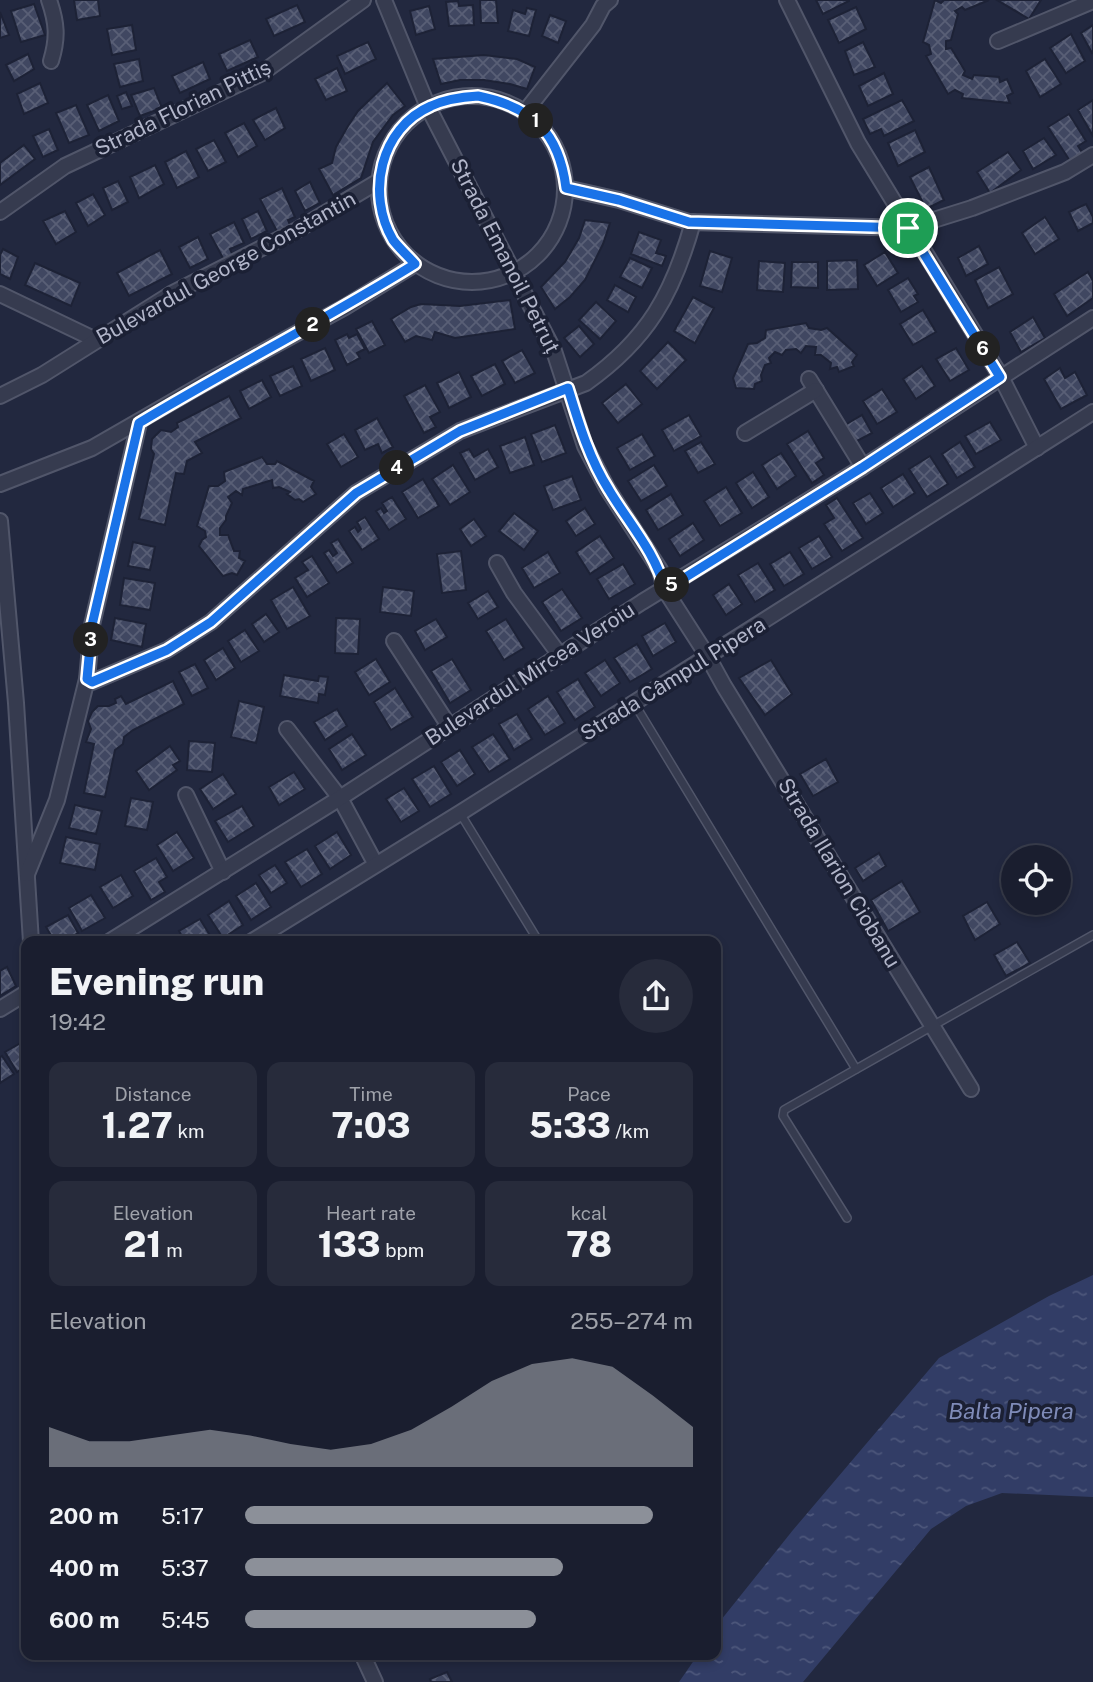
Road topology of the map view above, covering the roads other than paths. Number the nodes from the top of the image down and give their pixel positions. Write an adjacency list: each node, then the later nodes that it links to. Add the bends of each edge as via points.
1 (49, 0): 8 (street, via 58,41)
2 (363, 0): 14 (street, Strada Florian Pittiș, via 262,73 65,166)
3 (384, 0): 9 (street, Strada Emanoil Petruț)
4 (787, 0): 16 (street, via 858,142)
5 (1093, 1): 7 (street)
6 (601, 2): 10 (street, via 593,25)
7 (998, 41)
8 (51, 61)
9 (428, 107): 10 (street, via 452,98 478,96); 12 (street, via 413,117 389,146); 18 (street, Strada Emanoil Petruț)
10 (526, 112): 13 (street, via 555,145)
11 (1093, 155): 16 (street, via 1065,172)
12 (379, 181): 17 (street, via 381,212 394,241); 21 (street, Bulevardul George Constantin)
13 (566, 188): 15 (street); 18 (street, via 563,214 553,237 536,258)
14 (0, 212)
15 (692, 222): 16 (street); 23 (street, via 658,313 600,373)
16 (908, 228): 22 (street)
17 (415, 264): 18 (street, via 464,282 490,281); 26 (street)
18 (515, 273): 23 (street, Strada Emanoil Petruț)
19 (0, 294): 21 (street)
20 (1093, 318): 22 (street, Bulevardul Mircea Veroiu)
21 (96, 340): 24 (street, Bulevardul George Constantin)
22 (1000, 377): 28 (street); 29 (street, Bulevardul Mircea Veroiu)
23 (568, 388): 33 (street, Strada Emanoil Petruț, via 585,446 660,570); 37 (street, via 460,431 356,493 211,622 167,650 92,682)
24 (0, 396)
25 (1093, 412): 28 (street, Strada Câmpul Pipera)
26 (139, 423): 30 (street, via 92,448); 37 (street, via 92,625)
27 (745, 433): 29 (street, via 812,385)
28 (1037, 448): 36 (street, Strada Câmpul Pipera)
29 (863, 467): 33 (street, Bulevardul Mircea Veroiu)
30 (0, 484)
31 (0, 522): 38 (street)
32 (497, 564): 35 (street)
33 (665, 590): 35 (street, Bulevardul Mircea Veroiu); 36 (street, Strada Emanoil Petruț)
34 (394, 641): 41 (street)
35 (559, 654): 41 (street, Bulevardul Mircea Veroiu)
36 (708, 657): 39 (street, Strada Câmpul Pipera); 56 (street, Strada Ilarion Ciobanu)
37 (87, 679): 48 (street, via 57,800)
38 (16, 703): 40 (street); 48 (street)
39 (634, 704): 45 (street, Strada Câmpul Pipera); 57 (lane)
40 (0, 707)
41 (449, 726): 44 (street, Bulevardul Mircea Veroiu)
42 (287, 729): 44 (street)
43 (186, 795): 47 (street)
44 (340, 798): 46 (street); 47 (street, Bulevardul Mircea Veroiu)
45 (460, 813): 46 (street, Strada Câmpul Pipera); 53 (lane)
46 (375, 863): 52 (street, Strada Câmpul Pipera)
47 (223, 872): 51 (street, Bulevardul Mircea Veroiu)
48 (27, 874): 50 (street)
49 (1093, 935): 56 (lane)
50 (31, 936)
51 (119, 936)
52 (260, 936)
53 (535, 936)
54 (21, 996): 55 (street)
55 (0, 1009)
56 (932, 1026): 57 (lane); 58 (street, Strada Ilarion Ciobanu)
57 (856, 1069): 59 (lane, via 783,1113)
58 (971, 1089)
59 (847, 1218)
60 (365, 1660): 61 (street)
61 (375, 1682)

